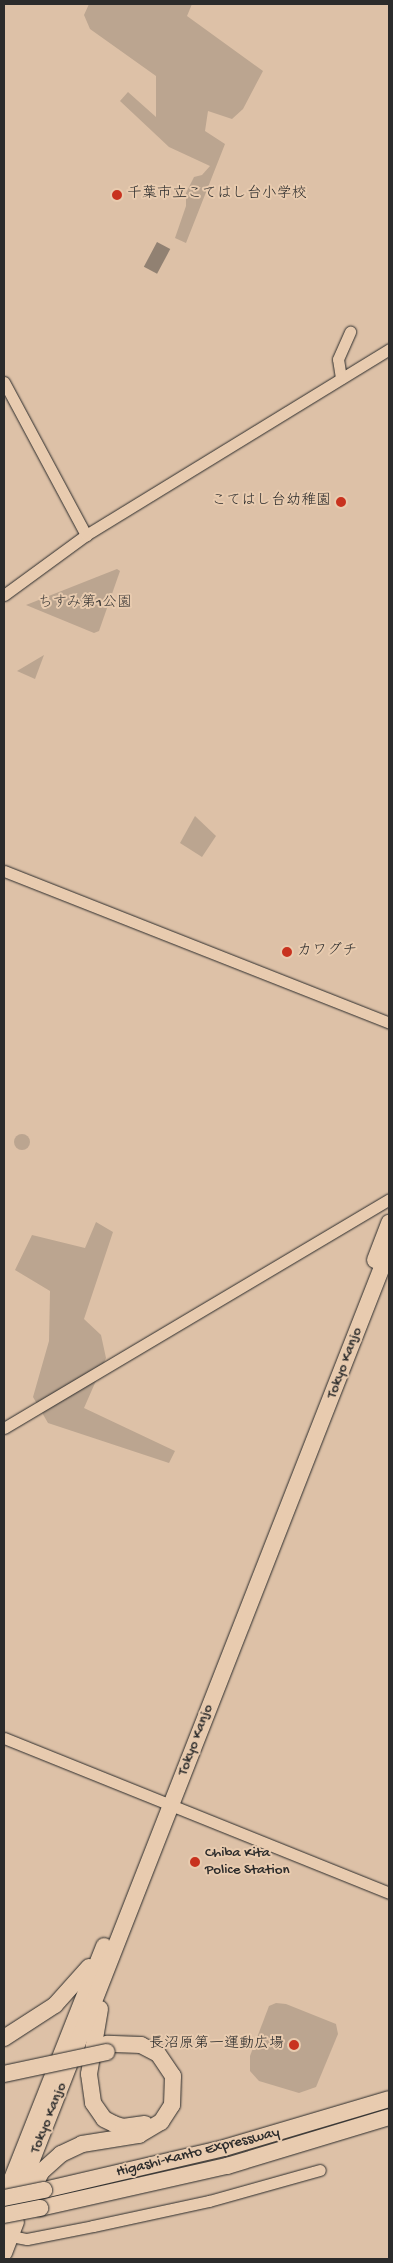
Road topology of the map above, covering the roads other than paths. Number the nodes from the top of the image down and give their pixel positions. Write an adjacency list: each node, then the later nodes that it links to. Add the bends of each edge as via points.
1 (350, 332): 3 (street, via 338,360)
2 (389, 349): 3 (street)
3 (341, 378): 5 (street)
4 (4, 382): 5 (street)
5 (86, 534): 6 (street)
6 (4, 595)
7 (4, 871): 8 (street)
8 (389, 1023)
9 (389, 1199): 12 (street)
10 (389, 1223): 14 (highway, Tokyo Kanjo)
11 (389, 1250): 14 (highway, Tokyo Kanjo)
12 (4, 1428)
13 (4, 1738): 14 (street)
14 (167, 1801): 15 (street); 16 (highway, Tokyo Kanjo)
15 (389, 1893)
16 (113, 1938): 17 (highway, via 65,1996 43,2015); 18 (highway, via 89,2074 92,2103 104,2119 123,2127 145,2123 155,2116 165,2098 162,2074 148,2057); 24 (highway, Tokyo Kanjo); 26 (highway, Tokyo Kanjo)
17 (4, 2038)
18 (107, 2048): 19 (highway); 20 (highway, bridge); 26 (highway, via 141,2045 158,2054 172,2076 172,2105 161,2122 150,2130 127,2138 82,2144 47,2165)
19 (4, 2067)
20 (4, 2074)
21 (389, 2099): 24 (highway, Higashi-Kanto Expressway, bridge, via 224,2148)
22 (389, 2117): 25 (highway, Higashi-Kanto Expressway, bridge, via 228,2166)
23 (320, 2170): 26 (street, via 209,2201 93,2226 27,2239)
24 (4, 2199)
25 (4, 2215)
26 (7, 2234): 27 (highway)
27 (4, 2253)

